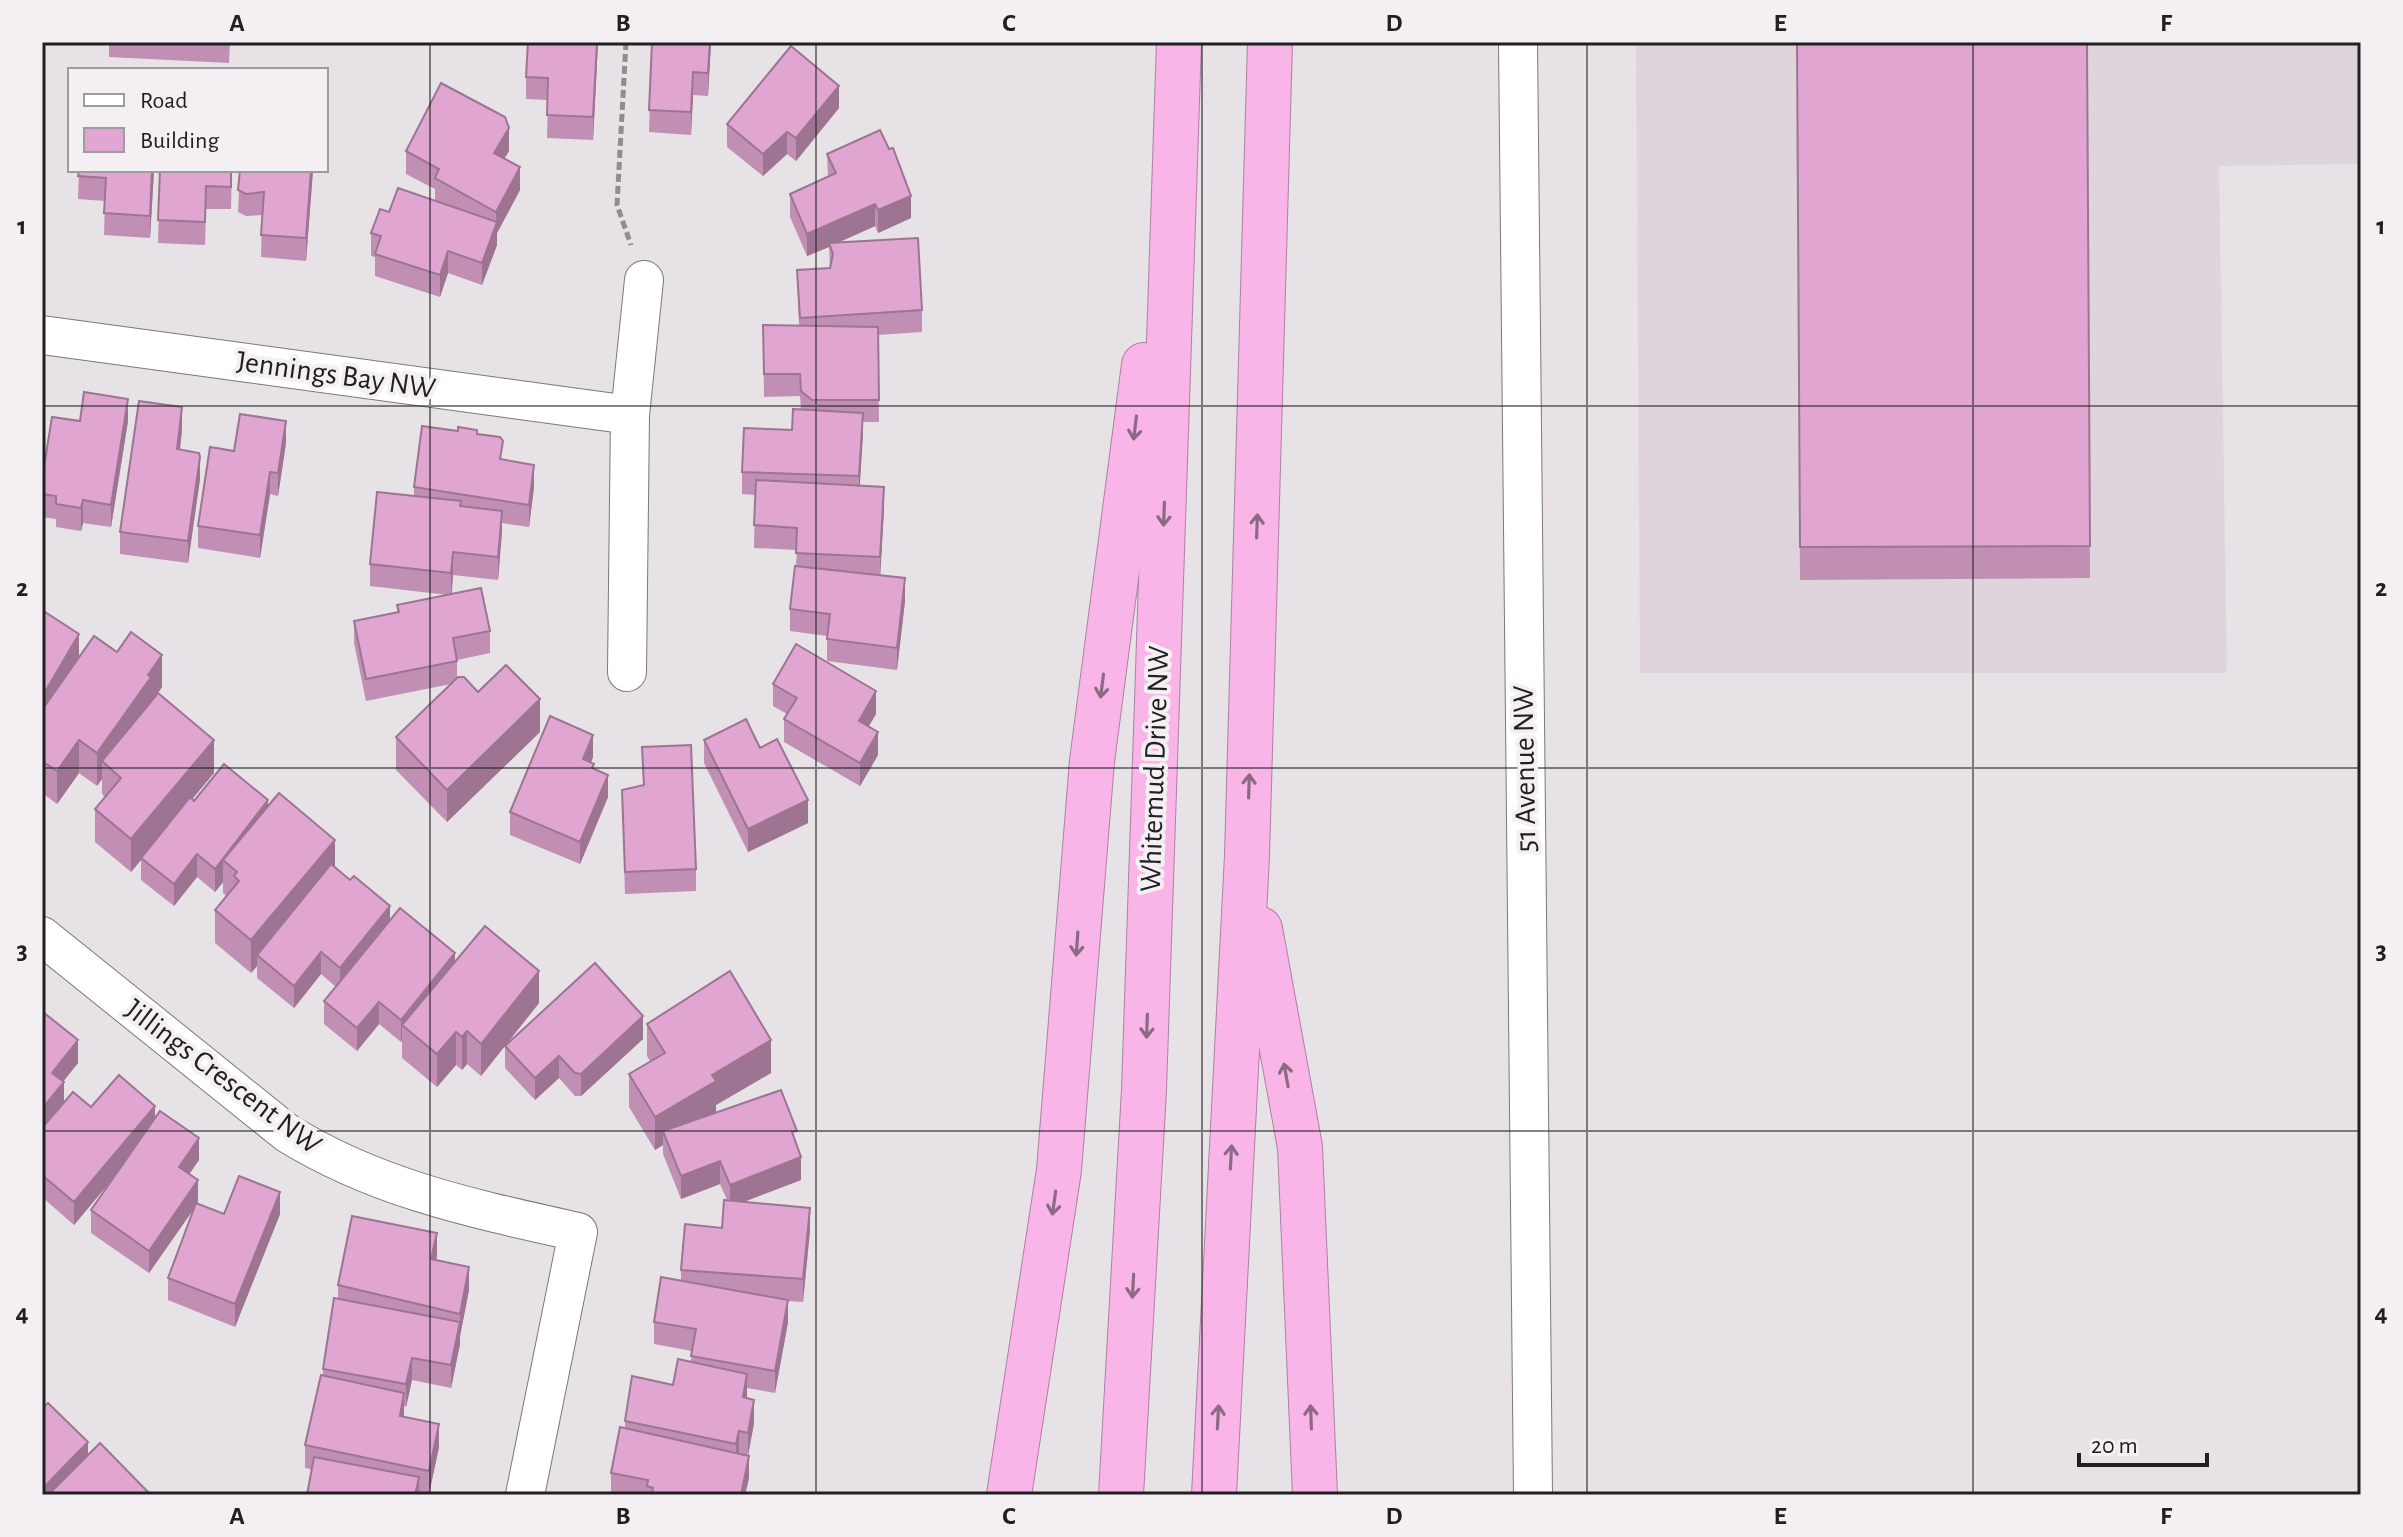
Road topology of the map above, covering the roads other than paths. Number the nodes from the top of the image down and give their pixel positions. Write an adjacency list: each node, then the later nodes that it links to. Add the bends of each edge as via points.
1 (1179, 42): 4 (highway, Whitemud Drive NW)
2 (1270, 42): 9 (highway, one-way to 2)
3 (1518, 42): 16 (street, 51 Avenue NW)
4 (1178, 101): 12 (highway, one-way to 12, via 1092,761 1059,1170); 13 (highway, Whitemud Drive NW, one-way to 13, via 1144,1090)
5 (644, 280): 7 (street)
6 (42, 335): 7 (street, Jennings Bay NW)
7 (630, 415): 8 (street)
8 (627, 672)
9 (1247, 856): 14 (highway, one-way to 9); 15 (highway, one-way to 9, via 1300,1147)
10 (42, 936): 11 (street, Jillings Crescent NW, via 287,1133 325,1157 418,1195 578,1232)
11 (525, 1495)
12 (1009, 1495)
13 (1121, 1495)
14 (1214, 1495)
15 (1315, 1495)
16 (1533, 1495)

